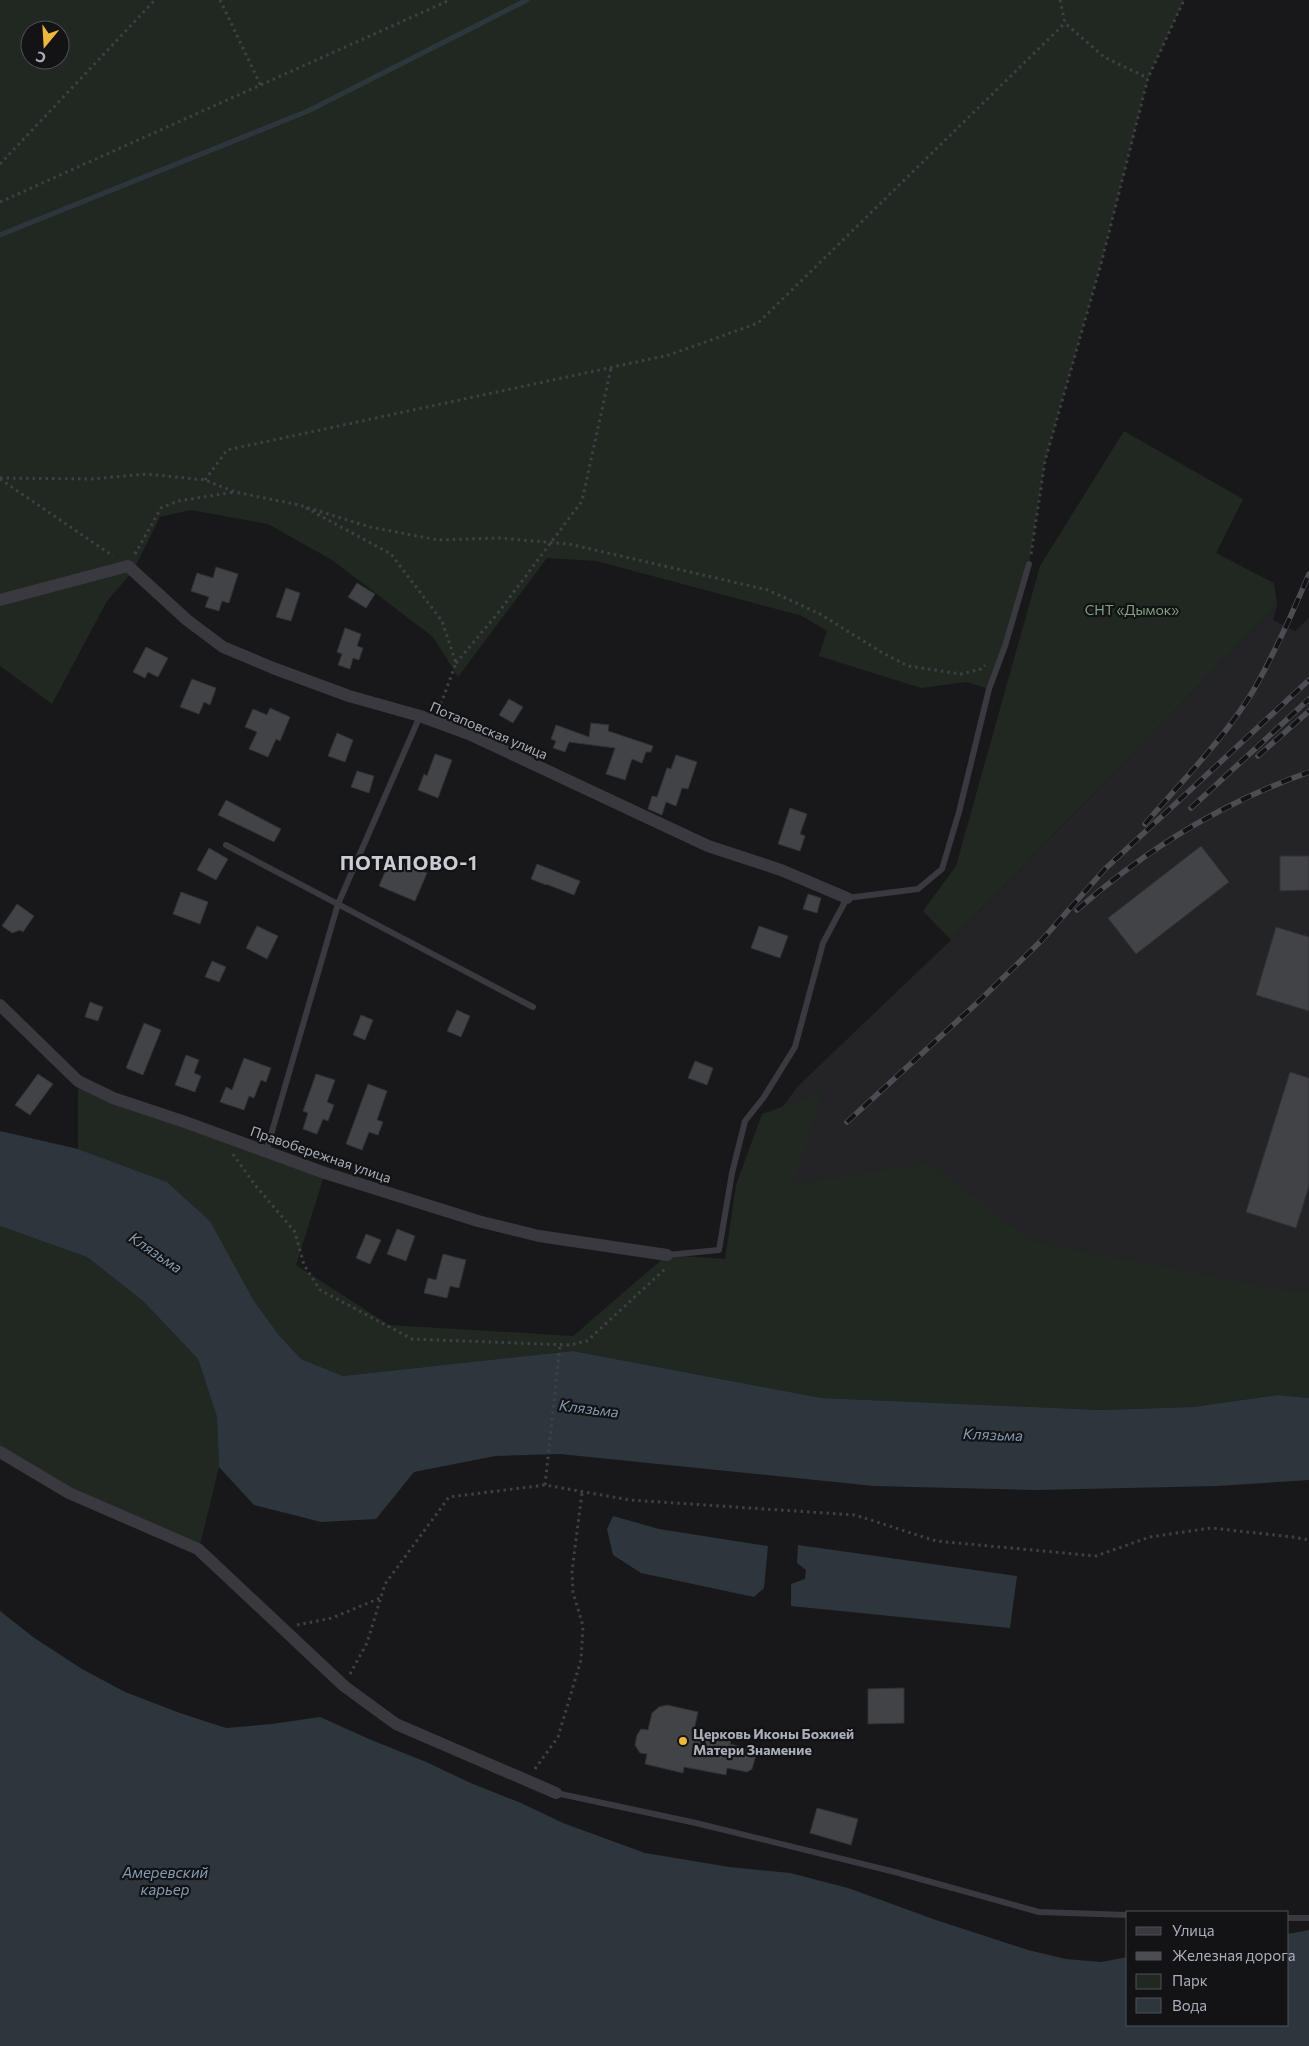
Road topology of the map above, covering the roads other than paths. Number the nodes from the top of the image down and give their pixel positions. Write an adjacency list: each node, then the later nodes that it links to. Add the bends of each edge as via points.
1 (1029, 564): 5 (lane, via 989,690 942,869 918,890)
2 (0, 600): 3 (street, Потаповская улица, via 130,568 187,620 223,647 349,696)
3 (420, 716): 5 (street, Потаповская улица, via 469,734 708,846 781,870); 6 (lane)
4 (226, 845): 6 (lane)
5 (847, 898): 10 (lane, via 823,942 795,1046 764,1097 745,1120 732,1172 719,1250)
6 (338, 904): 8 (lane); 9 (lane)
7 (0, 1005): 9 (street, Правобережная улица, via 78,1081 113,1098)
8 (533, 1008)
9 (266, 1152): 10 (street, Правобережная улица, via 478,1221 539,1236)
10 (667, 1256)
11 (0, 1452): 12 (street, via 69,1493 198,1549 344,1686 396,1724)
12 (556, 1793): 13 (lane, via 876,1867 1039,1912)
13 (1126, 1915)
14 (1289, 1918): 15 (lane)
15 (1309, 1918)

